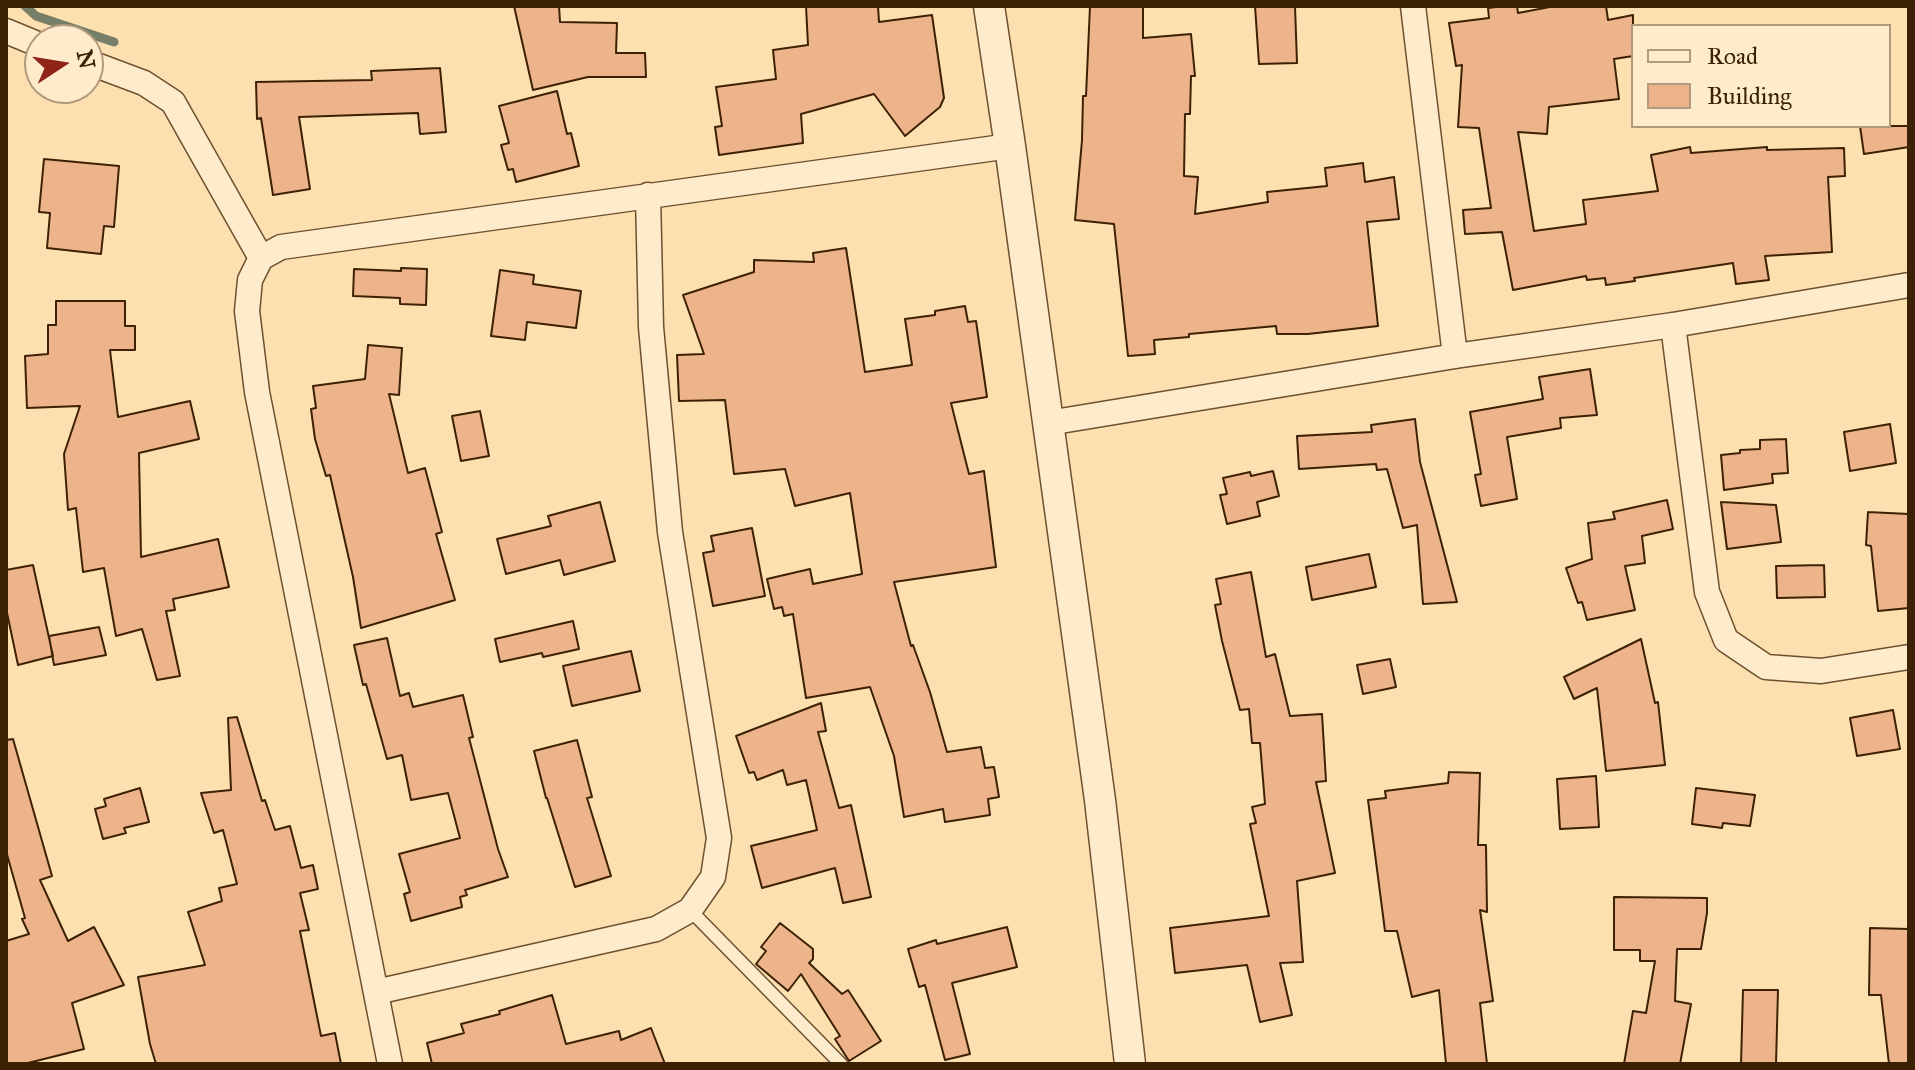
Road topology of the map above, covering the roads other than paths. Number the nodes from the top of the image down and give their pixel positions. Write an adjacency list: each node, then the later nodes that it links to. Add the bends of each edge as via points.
1 (989, 6): 4 (street)
2 (1413, 6): 9 (street)
3 (104, 68): 6 (street, via 144,83 173,102)
4 (1010, 146): 5 (street); 10 (street)
5 (648, 195): 6 (street, via 281,247); 12 (street, via 651,327 670,532 719,838 713,877)
6 (261, 258): 13 (street, via 250,280 247,311 257,392)
7 (1909, 285): 8 (street)
8 (1673, 325): 9 (street); 11 (street, via 1707,592 1726,640 1766,667 1821,671)
9 (1455, 356): 10 (street)
10 (1048, 423): 16 (street)
11 (1909, 657)
12 (690, 910): 13 (street, via 656,929); 15 (lane)
13 (376, 992): 14 (street)
14 (390, 1064)
15 (841, 1064)
16 (1130, 1064)

